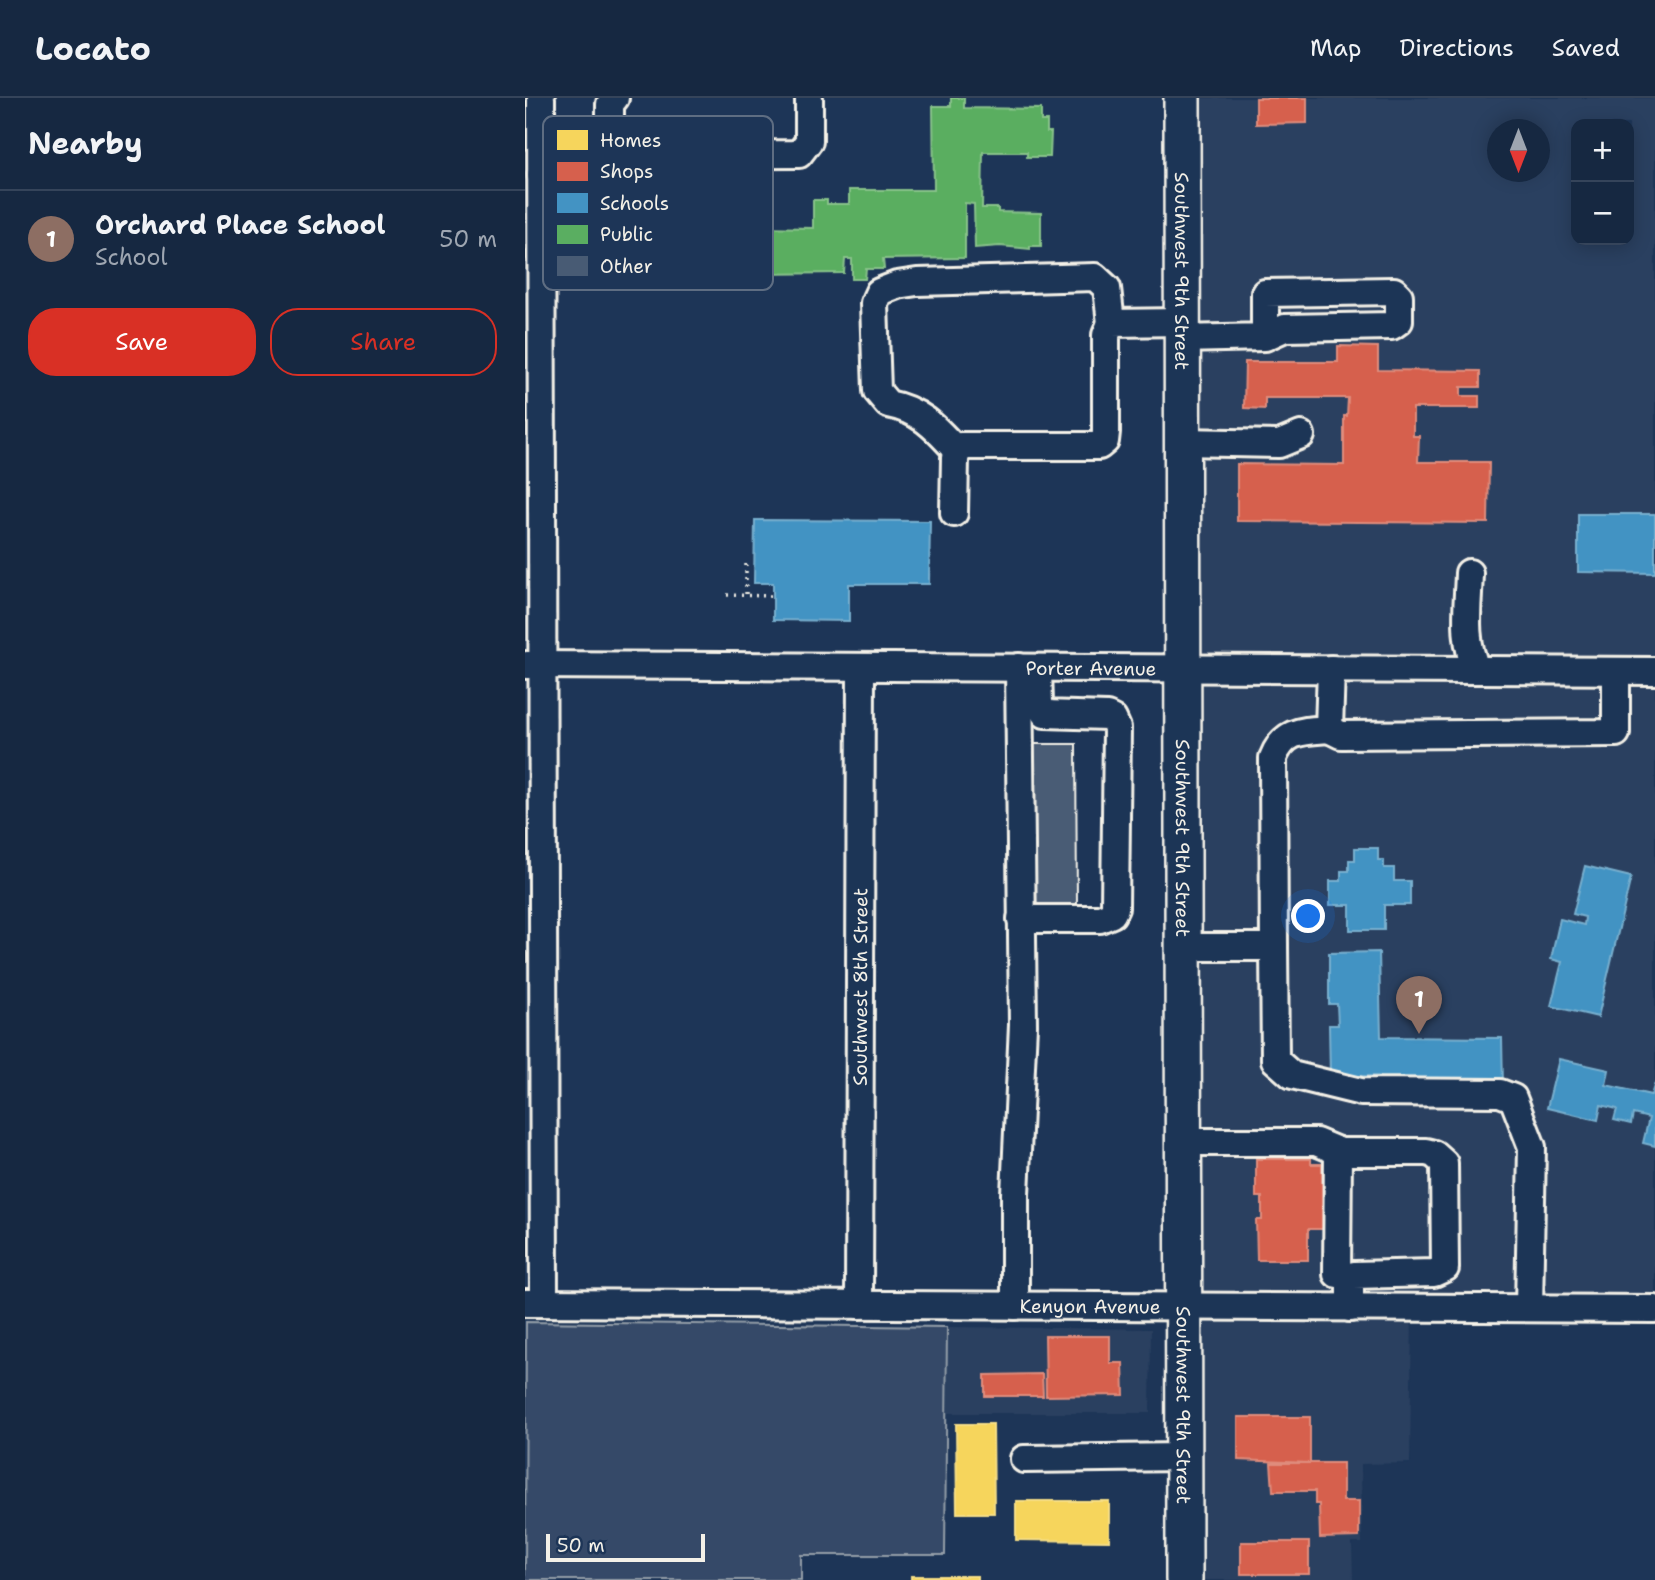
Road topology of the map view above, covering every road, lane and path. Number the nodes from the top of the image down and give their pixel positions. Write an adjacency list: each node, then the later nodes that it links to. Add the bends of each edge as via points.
1 (541, 98): 7 (street)
2 (615, 98): 5 (street)
3 (809, 98): 6 (street, via 809,141 799,154)
4 (1182, 98): 9 (main road, Southwest 9th Street)
5 (610, 116)
6 (773, 154)
7 (541, 175): 20 (street)
8 (1111, 323): 9 (street); 13 (street, via 1106,335 1105,441 1099,446 968,445); 13 (street, via 1107,288 1095,277 917,282 880,292 874,303 877,391 888,404 924,416)
9 (1182, 331): 10 (street); 12 (main road, Southwest 9th Street)
10 (1265, 337): 10 (street, via 1285,328 1392,326 1399,321 1399,296 1394,292 1265,293)
11 (1301, 435): 12 (street, via 1279,444)
12 (1183, 442): 23 (main road, Southwest 9th Street)
13 (956, 450): 14 (street)
14 (954, 513)
15 (746, 564): 18 (path)
16 (1469, 573): 25 (street, via 1467,635 1469,655)
17 (727, 595): 18 (path)
18 (746, 596): 19 (path)
19 (773, 596)
20 (534, 665): 21 (street, Porter Avenue); 32 (street)
21 (862, 667): 22 (street, Porter Avenue); 37 (street, Southwest 8th Street)
22 (1029, 668): 23 (street, Porter Avenue); 29 (street); 29 (street, via 1045,714 1107,716 1117,728 1115,908 1100,919)
23 (1183, 668): 24 (street, Porter Avenue); 30 (main road, Southwest 9th Street)
24 (1331, 669): 25 (street, Porter Avenue); 28 (street)
25 (1477, 670): 26 (street, Porter Avenue)
26 (1616, 671): 27 (street, Porter Avenue); 28 (street, via 1616,733 1341,735)
27 (1655, 671)
28 (1329, 729): 31 (street, via 1287,735 1273,758)
29 (1021, 919): 38 (street, via 1023,1026)
30 (1183, 947): 31 (street); 33 (main road, Southwest 9th Street)
31 (1274, 947): 41 (street, via 1275,1060 1292,1075 1361,1092 1500,1093 1513,1098 1532,1147)
32 (534, 978): 36 (street)
33 (1184, 1142): 34 (street, via 1316,1142); 39 (main road, Southwest 9th Street)
34 (1338, 1151): 35 (street); 35 (street, via 1426,1152 1444,1163 1445,1268 1434,1273)
35 (1343, 1276): 40 (street, via 1325,1281)
36 (535, 1303): 37 (street, Kenyon Avenue)
37 (859, 1305): 38 (street, Kenyon Avenue)
38 (1015, 1306): 39 (street, Kenyon Avenue)
39 (1184, 1307): 40 (street, Kenyon Avenue); 43 (main road, Southwest 9th Street)
40 (1337, 1308): 41 (street, Kenyon Avenue)
41 (1529, 1308): 42 (street, Kenyon Avenue)
42 (1655, 1308)
43 (1184, 1457): 44 (street); 45 (main road, Southwest 9th Street)
44 (1024, 1459)
45 (1184, 1580)

